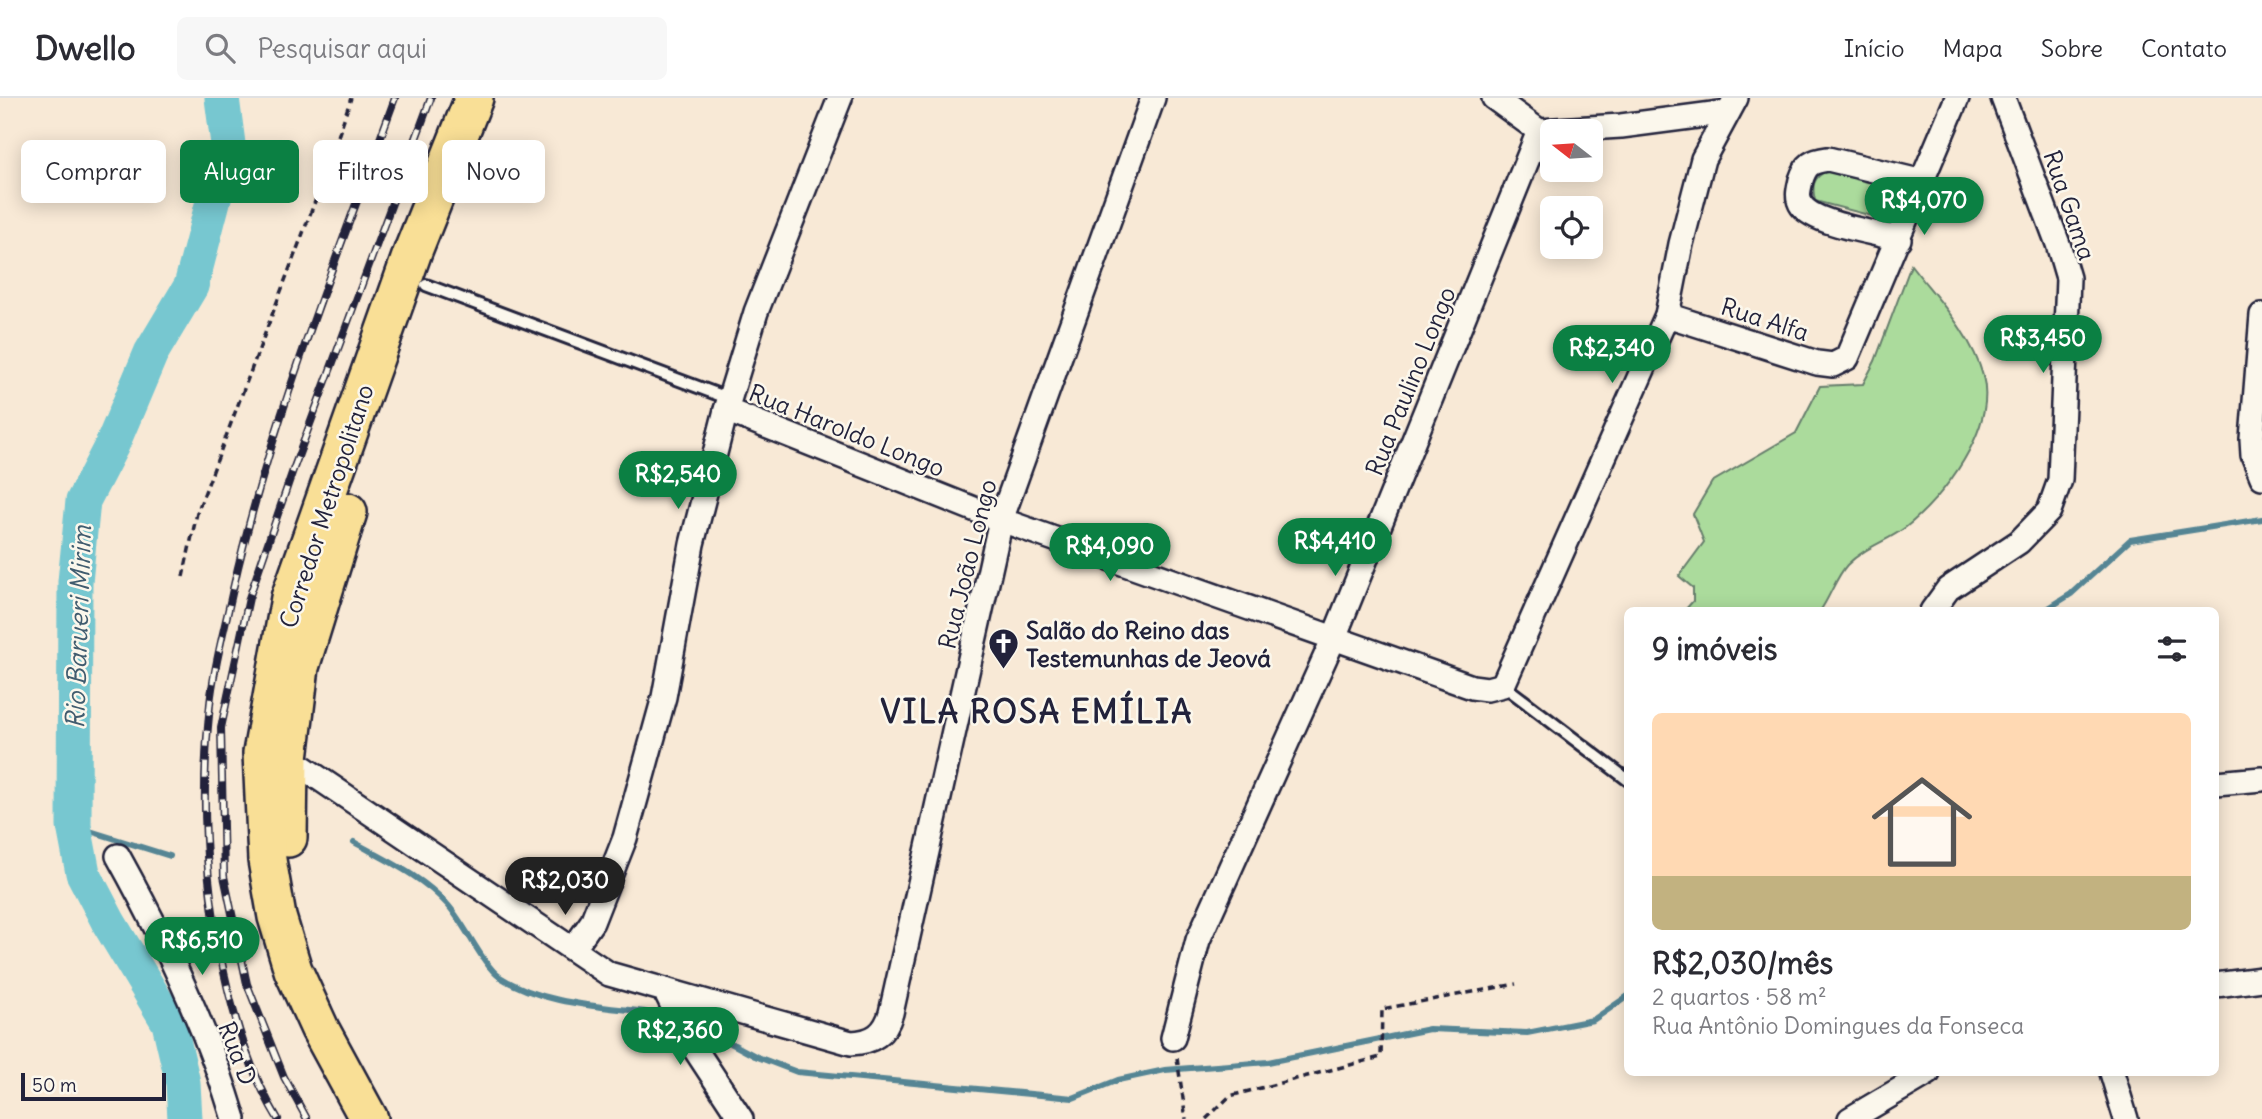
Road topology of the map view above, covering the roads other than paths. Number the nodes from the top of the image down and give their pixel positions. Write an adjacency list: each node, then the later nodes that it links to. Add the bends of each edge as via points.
1 (474, 98): 19 (main road, Corredor Metropolitano, via 413,251)
2 (499, 98): 12 (main road)
3 (840, 98): 15 (street, via 756,312)
4 (1153, 98): 17 (street, Rua João Longo)
5 (1495, 98): 9 (street)
6 (1957, 98): 10 (street)
7 (2003, 98): 18 (street, Rua Gama, via 2068,278 2060,480 2049,511 2019,542 1948,589)
8 (1732, 105): 9 (street, via 1620,126); 13 (street, via 1703,159)
9 (1539, 131): 20 (street, Rua Paulino Longo)
10 (1923, 182): 11 (street); 11 (street, via 1828,159 1813,161 1805,169 1798,193 1801,206 1815,217)
11 (1899, 239): 13 (street, Rua Alfa, via 1847,358 1833,365)
12 (426, 285): 15 (lane); 22 (main road, via 330,563 300,667)
13 (1667, 315): 21 (street)
14 (2262, 328): 16 (street, via 2252,439)
15 (728, 405): 17 (street, Rua Haroldo Longo); 27 (street, via 692,544 664,697 625,838 592,922)
16 (2262, 477)
17 (1001, 520): 20 (street, Rua Haroldo Longo); 30 (street, Rua João Longo, via 891,1013 883,1032 851,1043)
18 (1935, 607)
19 (288, 609): 22 (main road, via 278,741); 35 (main road, Corredor Metropolitano, via 262,753 267,860 293,970)
20 (1333, 640): 21 (street, Rua Haroldo Longo, via 1472,687); 31 (street, Rua Paulino Longo, via 1198,940)
21 (1503, 685): 23 (lane)
22 (289, 758): 27 (street); 36 (main road, via 287,853 309,947 331,1003)
23 (1624, 777)
24 (2262, 779): 25 (street)
25 (2219, 783)
26 (118, 856): 34 (street, Rua D, via 161,937 220,1073)
27 (573, 949): 30 (street, via 609,974)
28 (2262, 979): 29 (street)
29 (2219, 985)
30 (666, 989): 37 (street, via 691,1043)
31 (1173, 1038)
32 (1923, 1076): 38 (street)
33 (2113, 1076): 39 (street)
34 (234, 1119)
35 (369, 1119)
36 (391, 1119)
37 (741, 1119)
38 (1850, 1119)
39 (2126, 1119)

